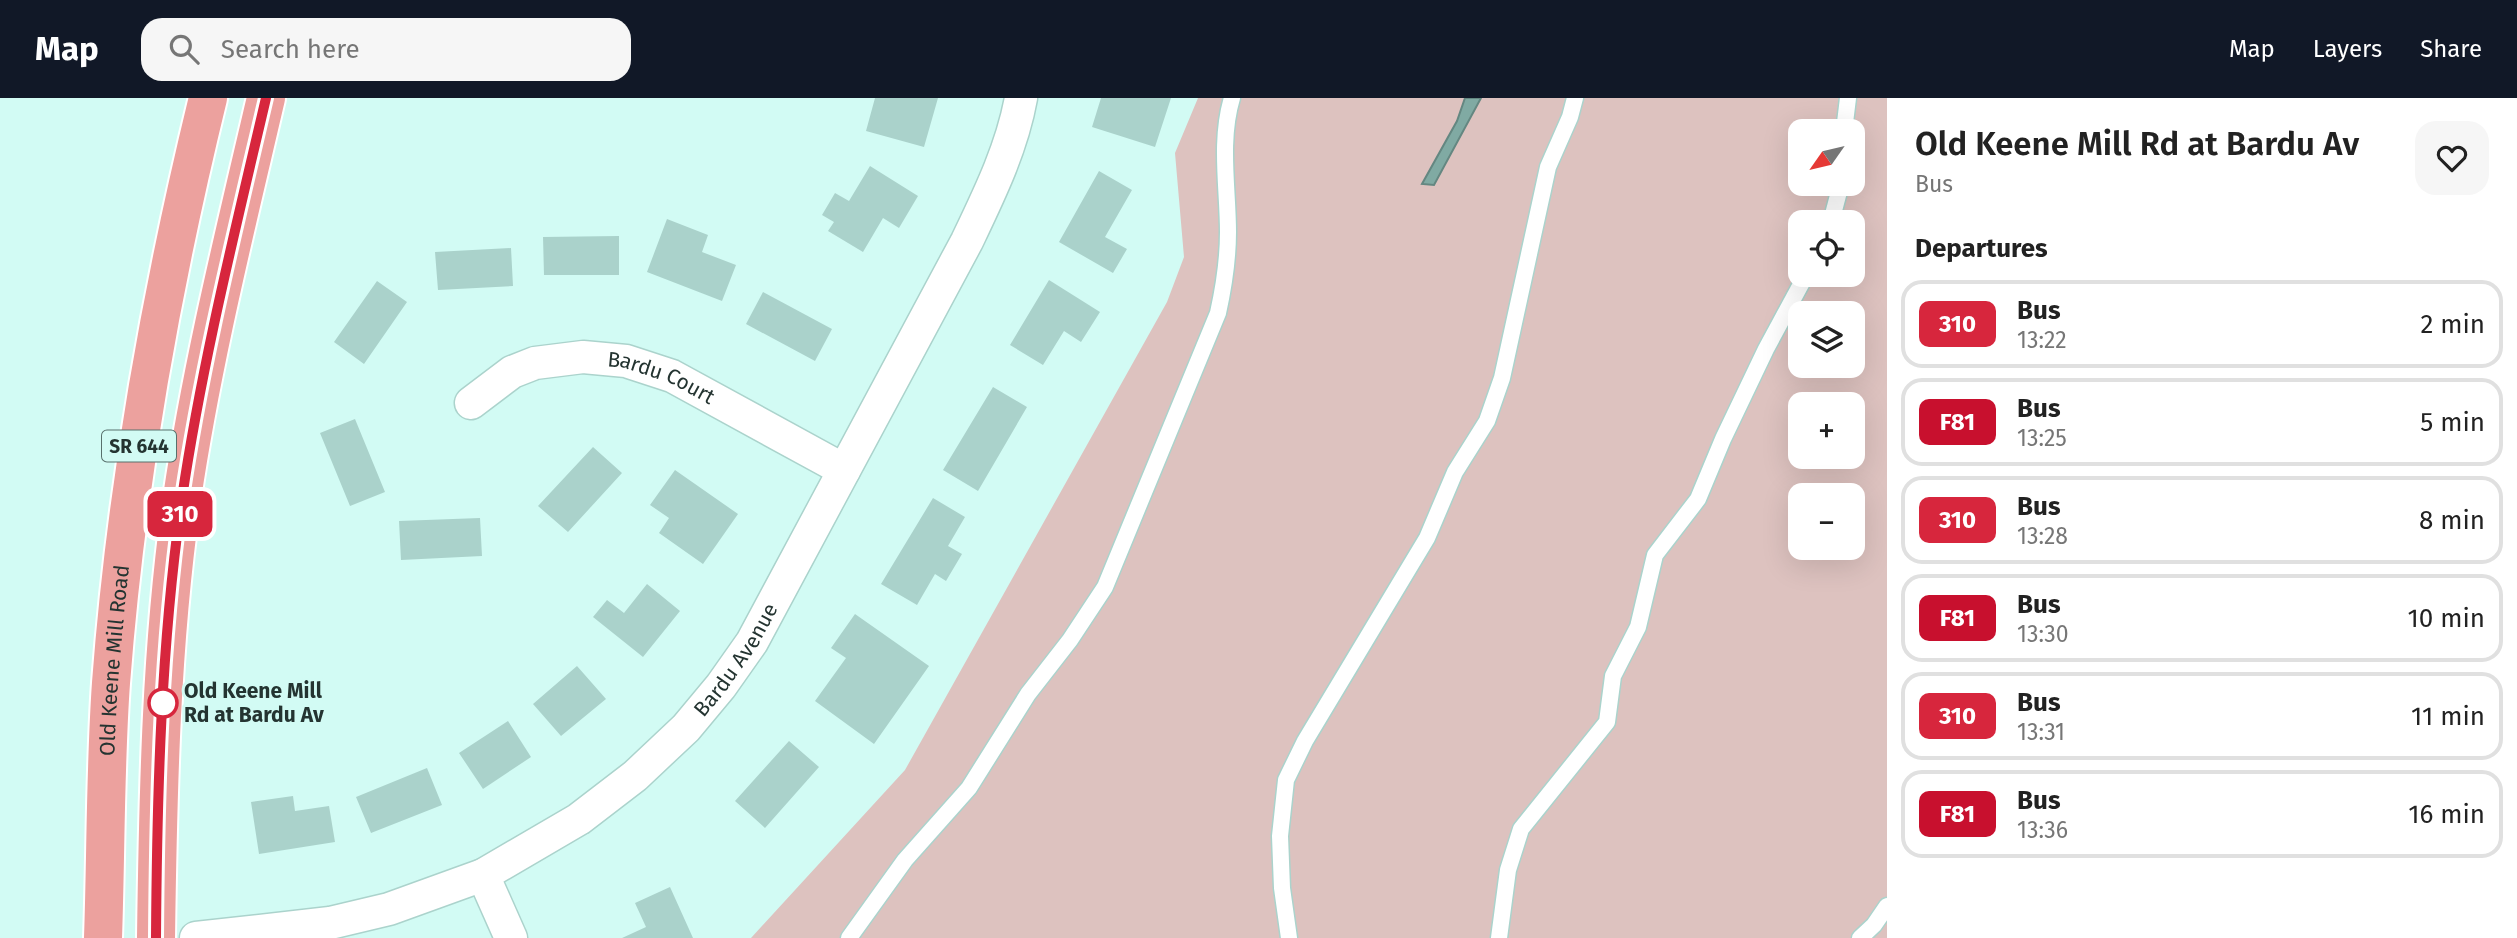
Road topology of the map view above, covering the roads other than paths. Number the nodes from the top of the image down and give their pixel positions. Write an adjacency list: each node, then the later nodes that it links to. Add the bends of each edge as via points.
1 (208, 98): 13 (main road, Old Keene Mill Road / SR 644, via 154,353 128,514 111,685)
2 (266, 98): 14 (main road, SR 644, via 202,381 182,500 158,779)
3 (1021, 98): 10 (street, Bardu Avenue, via 991,191)
4 (1232, 98): 17 (lane, via 1225,145 1227,246 1219,313 1105,587 1028,694 969,788 905,860)
5 (1575, 98): 18 (lane, via 1548,167 1502,378 1487,421 1455,472 1427,538 1286,780 1280,836)
6 (1848, 98): 7 (lane)
7 (1845, 119)
8 (1800, 287): 19 (lane, via 1734,416 1699,499 1655,555 1638,627 1613,676 1607,722 1521,829 1508,870)
9 (471, 403): 10 (street, Bardu Court, via 512,372 535,363 583,357 626,361 671,376)
10 (844, 470): 11 (street, Bardu Avenue, via 752,642 686,728 635,776 579,819)
11 (483, 875): 15 (street, Bardu Avenue, via 389,909 330,923); 16 (street)
12 (1887, 906): 20 (lane)
13 (103, 938)
14 (156, 938)
15 (196, 938)
16 (511, 938)
17 (849, 938)
18 (1289, 938)
19 (1499, 938)
20 (1860, 938)

